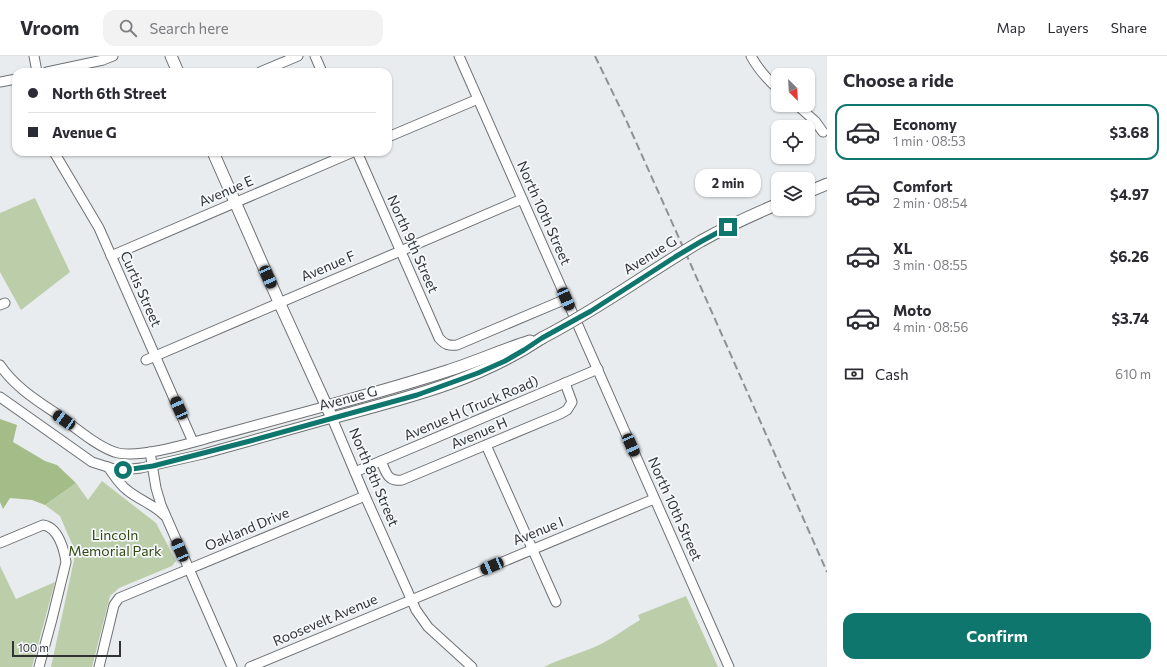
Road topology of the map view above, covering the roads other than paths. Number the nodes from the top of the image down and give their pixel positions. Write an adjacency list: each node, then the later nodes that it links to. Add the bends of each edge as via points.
1 (34, 56): 8 (street)
2 (113, 56): 9 (street)
3 (171, 56): 10 (main road)
4 (298, 56): 11 (street)
5 (315, 56): 12 (street)
6 (459, 56): 16 (street, North 10th Street)
7 (751, 56): 15 (street, via 759,70)
8 (36, 68)
9 (66, 68)
10 (176, 68)
11 (270, 68)
12 (320, 68)
13 (12, 80): 14 (street)
14 (0, 82)
15 (771, 83)
16 (478, 99): 19 (street); 26 (street, North 10th Street)
17 (805, 112): 18 (street)
18 (823, 132)
19 (392, 135)
20 (56, 156): 30 (street, Curtis Street, via 99,228)
21 (216, 156): 27 (main road, North 8th Street)
22 (344, 156): 27 (street, Avenue E)
23 (359, 156): 29 (street, North 9th Street)
24 (827, 184): 25 (main road)
25 (815, 189)
26 (522, 199): 29 (street, Avenue F); 31 (street, North 10th Street)
27 (235, 202): 30 (street, Avenue E); 32 (main road, North 8th Street)
28 (771, 207): 33 (main road, Avenue G, bridge, via 702,241 591,311)
29 (401, 251): 31 (street, North 9th Street, via 439,338 447,345 457,345); 32 (street, Avenue F)
30 (111, 256): 34 (street, Curtis Street)
31 (566, 299): 37 (street, North 10th Street)
32 (280, 302): 34 (street, Avenue F); 40 (main road, North 8th Street)
33 (542, 338): 40 (main road, Avenue G, via 433,376); 41 (main road, Avenue G, via 505,361 460,380 417,395)
34 (156, 355): 35 (street, Avenue F); 42 (street, Curtis Street)
35 (146, 360)
36 (0, 365): 44 (street, Avenue G, via 25,392 105,448 126,454)
37 (598, 369): 38 (street, Avenue H (Truck Road)); 50 (street, North 10th Street)
38 (565, 383): 43 (street, Avenue H, via 572,402 565,412); 45 (street, Avenue H (Truck Road))
39 (0, 397): 47 (street, Avenue G, via 92,462)
40 (327, 406): 41 (main road, North 8th Street); 42 (street, Avenue G)
41 (332, 418): 46 (street, Avenue G); 48 (street, North 8th Street)
42 (194, 442): 44 (street, Avenue G)
43 (486, 445): 45 (street, Avenue H, via 402,480 389,478); 53 (street)
44 (150, 452): 46 (street)
45 (381, 461): 48 (street, Avenue H (Truck Road))
46 (153, 466): 47 (street, Avenue G, via 123,470); 51 (street)
47 (108, 467): 51 (street, via 127,490)
48 (355, 472): 49 (street, North 8th Street)
49 (365, 496): 54 (street, Oakland Drive); 55 (street, North 8th Street)
50 (654, 499): 53 (street, Avenue I); 62 (street, North 10th Street)
51 (164, 515): 54 (street)
52 (0, 543): 58 (street, via 48,525 56,534 65,556 66,562)
53 (533, 549): 55 (street, Avenue I); 56 (street)
54 (188, 569): 59 (street, Oakland Drive, via 117,600); 60 (street)
55 (411, 600): 57 (street, North 8th Street, via 428,626); 61 (street, Roosevelt Avenue)
56 (556, 602)
57 (467, 666)
58 (39, 667)
59 (99, 667)
60 (232, 667)
61 (250, 667)
62 (729, 667)

